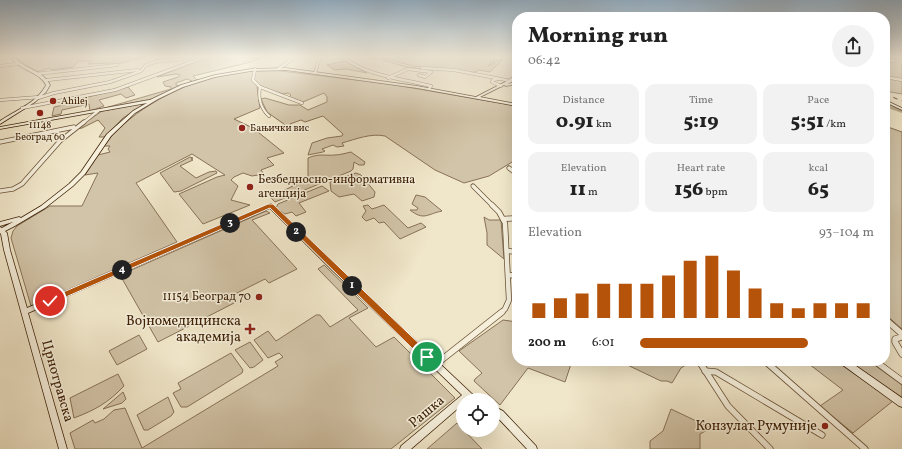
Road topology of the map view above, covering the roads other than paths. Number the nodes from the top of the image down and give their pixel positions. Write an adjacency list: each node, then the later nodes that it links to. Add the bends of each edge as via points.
1 (43, 78): 11 (main road)
2 (66, 78): 11 (street)
3 (120, 78): 17 (street)
4 (149, 78): 24 (street, via 106,93)
5 (204, 78): 20 (main road)
6 (253, 78): 15 (street)
7 (350, 78): 16 (main road)
8 (388, 78): 16 (street, via 430,86)
9 (496, 78): 13 (street); 14 (street, via 492,82)
10 (890, 78): 12 (street)
11 (47, 80): 17 (main road, via 47,88)
12 (902, 80)
13 (512, 82): 14 (main road); 14 (main road)
14 (498, 86): 18 (main road)
15 (260, 87): 22 (street); 27 (street, via 261,105 264,113)
16 (429, 89): 18 (main road)
17 (39, 97): 19 (street); 24 (main road)
18 (479, 97): 23 (main road)
19 (0, 100)
20 (154, 100): 26 (main road); 36 (main road, via 134,112 112,131 84,172 71,185 48,204)
21 (890, 102): 25 (main road)
22 (302, 103)
23 (512, 104)
24 (22, 108): 28 (main road)
25 (902, 108)
26 (98, 111): 29 (street); 30 (main road)
27 (269, 116)
28 (0, 123)
29 (76, 127): 31 (street); 35 (street, via 21,184)
30 (0, 128)
31 (0, 142)
32 (509, 168): 33 (street)
33 (512, 170)
34 (473, 186): 38 (street)
35 (0, 191)
36 (25, 217): 39 (main road); 40 (main road); 41 (main road)
37 (512, 218): 38 (street)
38 (503, 219): 42 (street, via 506,225)
39 (0, 224)
40 (0, 230): 41 (main road, Црнотравска)
41 (3, 241): 46 (main road, Црнотравска)
42 (507, 251): 43 (street); 44 (street)
43 (512, 252)
44 (509, 275): 45 (street); 51 (street, via 509,300 500,314)
45 (512, 275)
46 (24, 312): 51 (main road, via 270,206); 63 (main road, Црнотравска)
47 (890, 323): 48 (street)
48 (902, 334)
49 (902, 337): 50 (street, via 895,340)
50 (902, 354)
51 (435, 365): 58 (main road)
52 (702, 366): 56 (street)
53 (771, 366): 67 (street)
54 (849, 366): 59 (main road)
55 (881, 366): 57 (street)
56 (705, 371): 62 (street, via 716,372); 66 (street, via 728,406)
57 (902, 382)
58 (466, 393)
59 (902, 403)
60 (456, 409): 64 (main road, Рашка)
61 (500, 414): 65 (main road)
62 (822, 435)
63 (63, 449)
64 (404, 449)
65 (533, 449)
66 (770, 449)
67 (865, 449)

